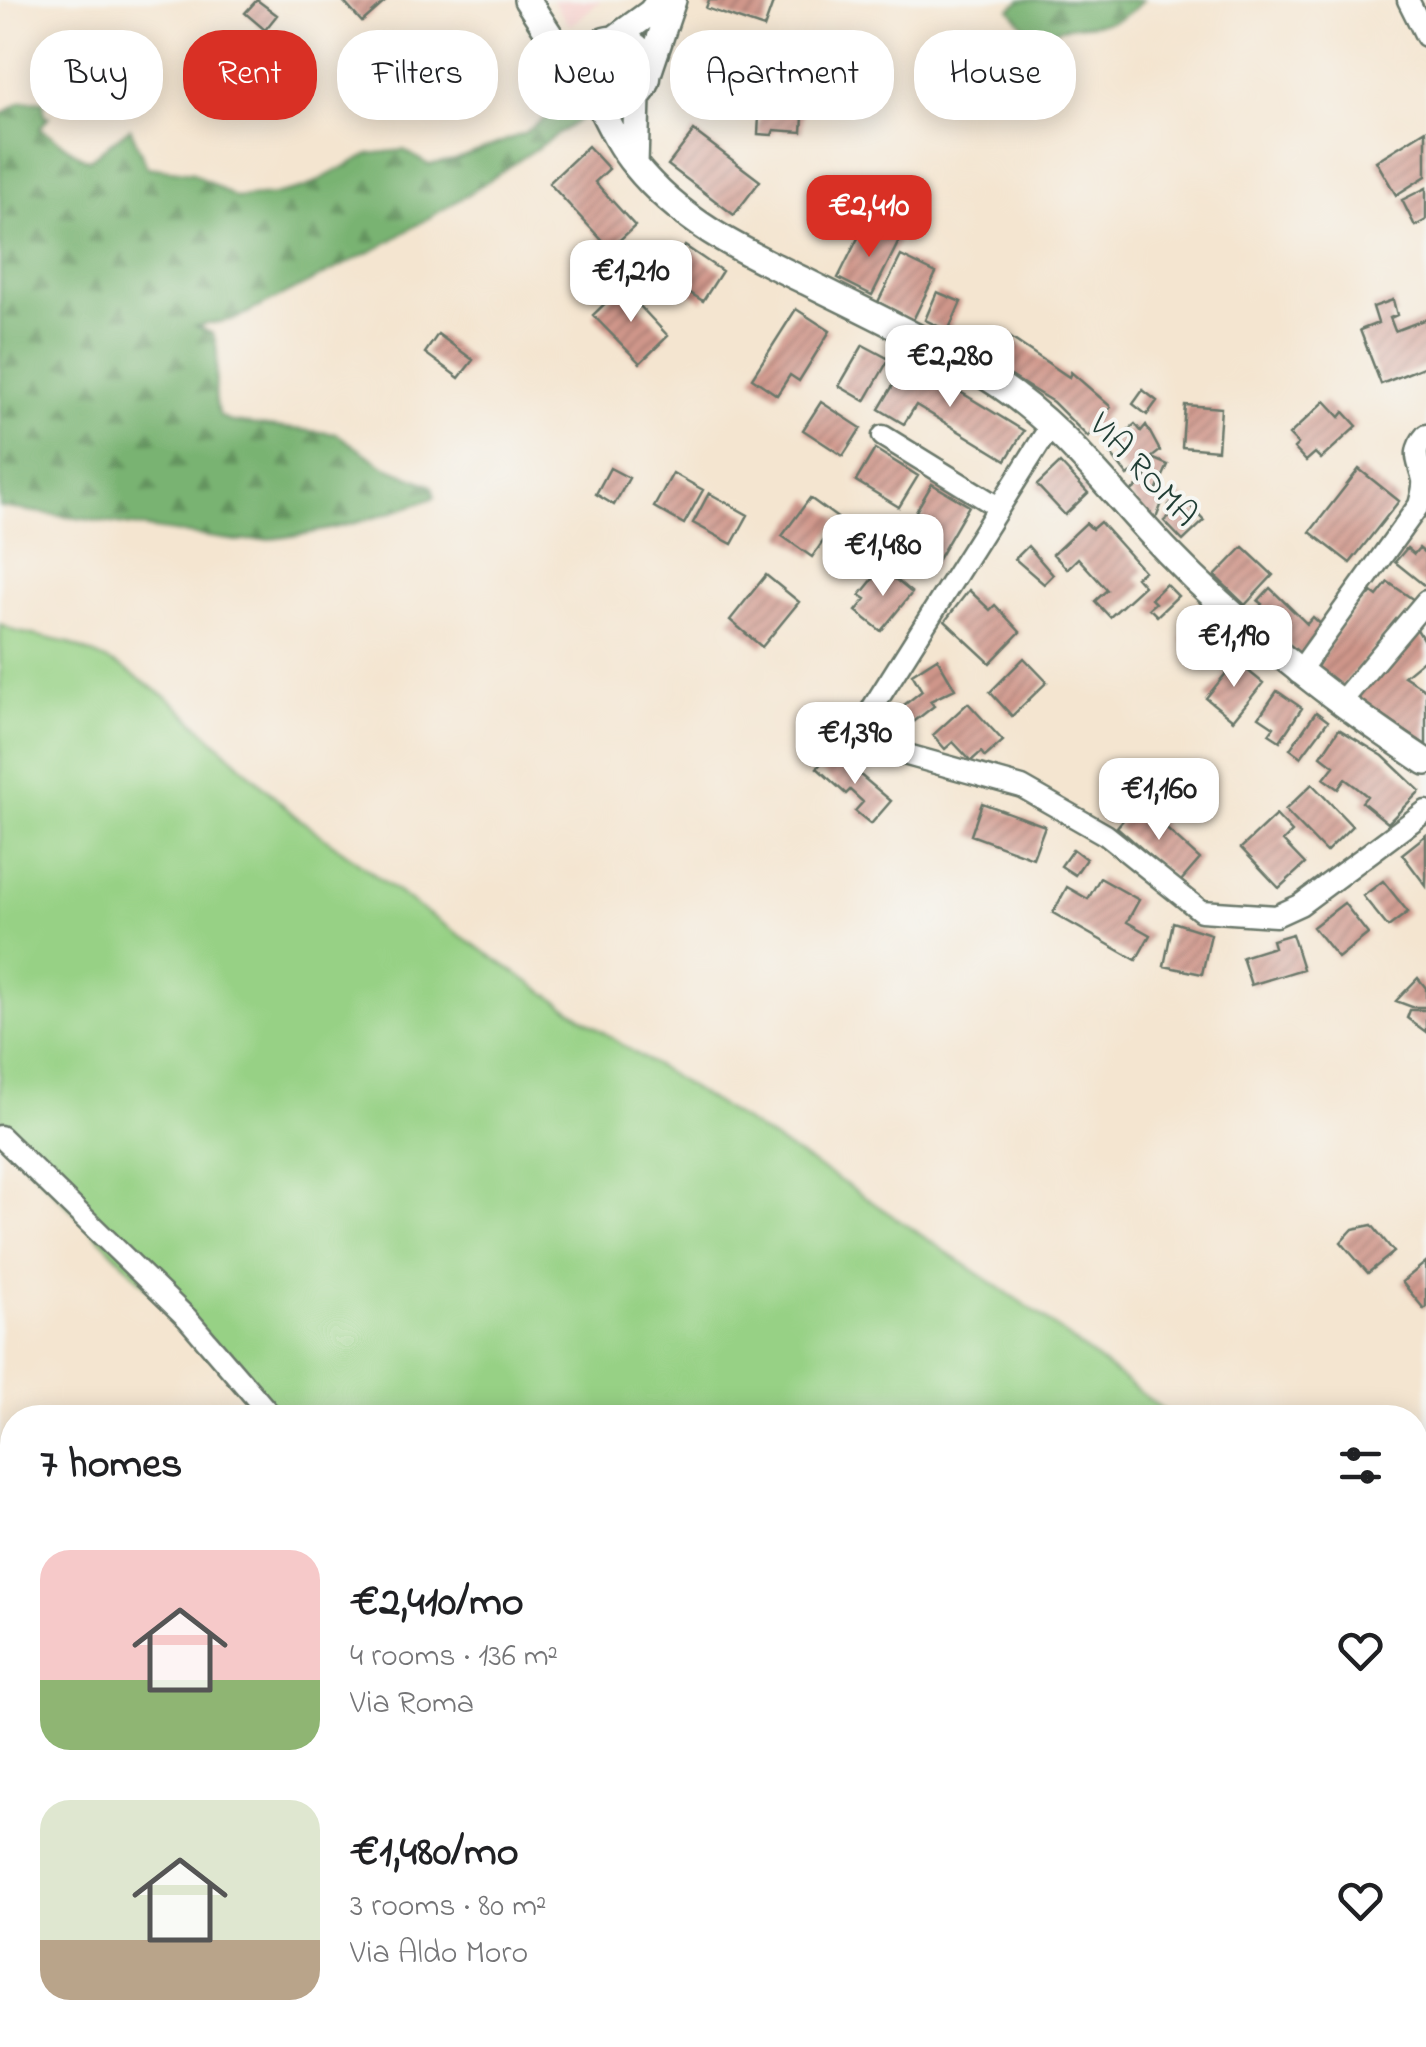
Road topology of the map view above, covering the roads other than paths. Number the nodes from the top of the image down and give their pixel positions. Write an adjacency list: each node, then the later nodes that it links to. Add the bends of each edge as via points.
1 (526, 0): 5 (street, VIA ROMA)
2 (660, 0): 6 (street)
3 (673, 0): 8 (street)
4 (1408, 0): 7 (street)
5 (547, 30)
6 (623, 30)
7 (1426, 36)
8 (650, 65)
9 (607, 120): 11 (street, VIA ROMA)
10 (636, 120): 11 (street)
11 (634, 164): 12 (street, VIA ROMA, via 666,198 729,244 987,377)
12 (1052, 425): 15 (street); 17 (street, VIA ROMA, via 1226,610)
13 (1426, 435): 17 (street, via 1415,462 1424,482 1420,505)
14 (883, 436): 15 (street)
15 (998, 508): 20 (street, via 873,706 879,731 894,751 1022,787 1106,834 1201,911 1217,913 1276,916)
16 (1426, 601): 18 (street)
17 (1298, 673): 18 (street, VIA ROMA)
18 (1340, 703): 19 (street, VIA ROMA)
19 (1426, 762)
20 (1426, 812)
21 (0, 1136): 22 (street, via 186,1318)
22 (262, 1405)

